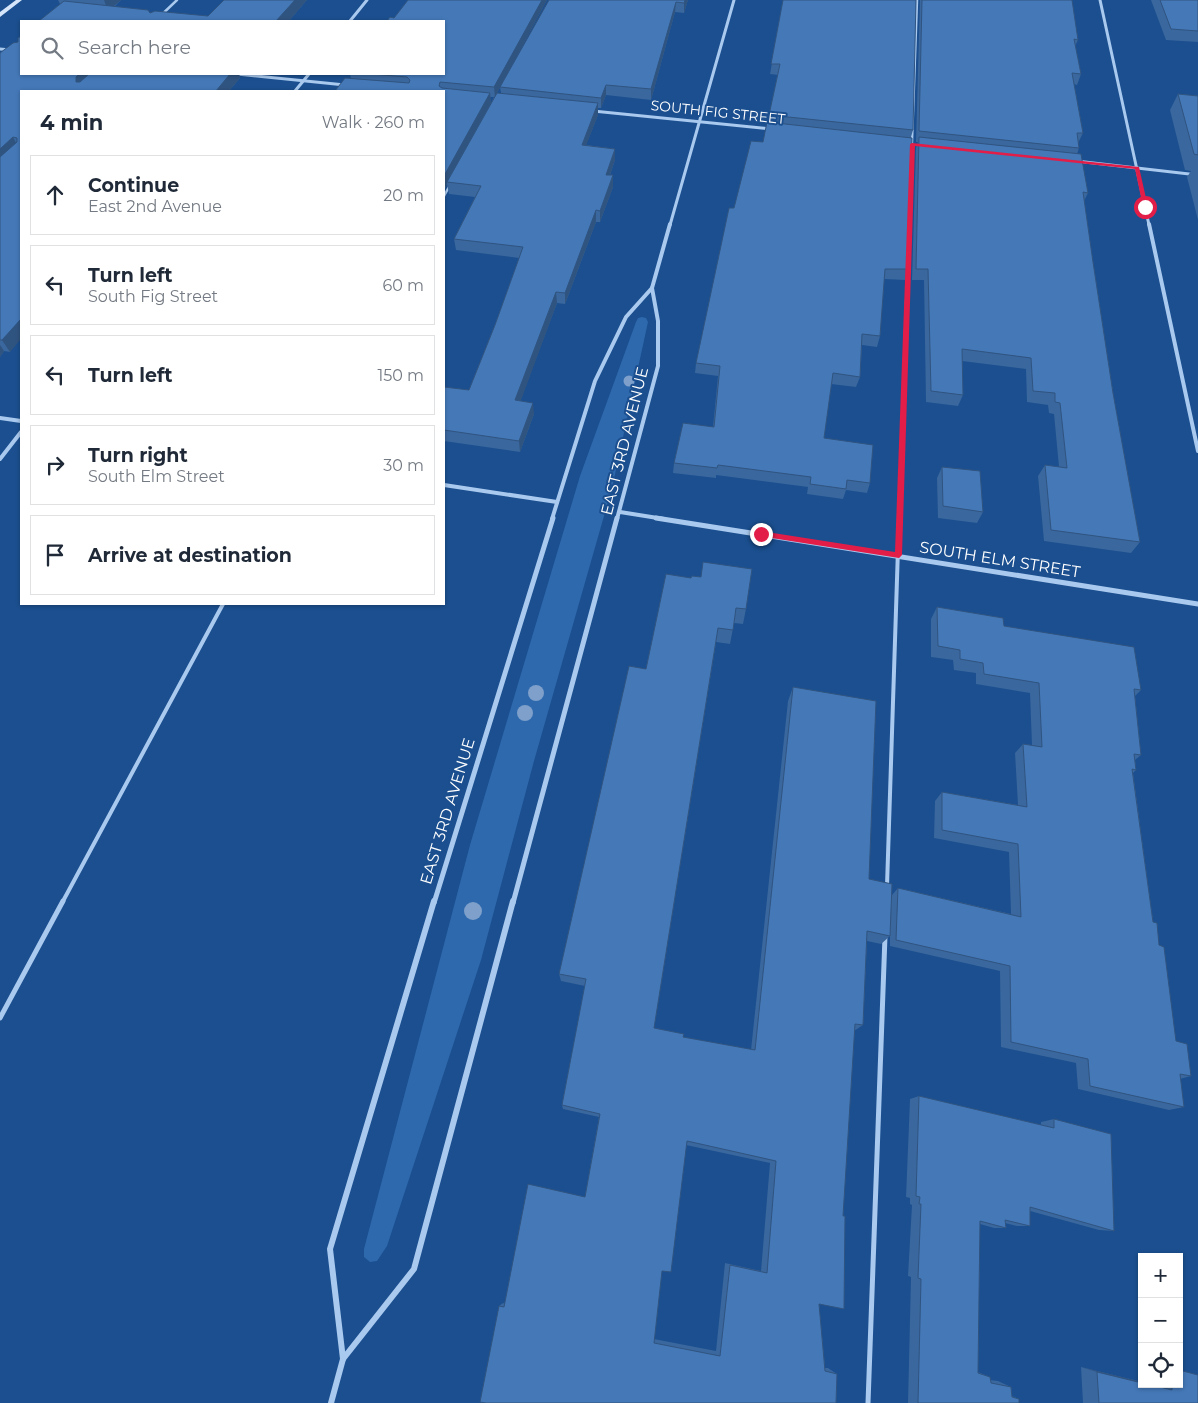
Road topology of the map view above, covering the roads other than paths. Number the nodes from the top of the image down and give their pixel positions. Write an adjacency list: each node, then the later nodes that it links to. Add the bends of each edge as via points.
1 (19, 0): 7 (street)
2 (177, 0): 8 (lane)
3 (367, 0): 9 (street)
4 (734, 0): 18 (street, EAST 3RD AVENUE)
5 (917, 0): 21 (lane)
6 (1100, 0): 24 (street)
7 (0, 15)
8 (156, 20)
9 (351, 20)
10 (0, 48): 11 (street)
11 (20, 51)
12 (246, 75): 14 (street)
13 (308, 75): 14 (street)
14 (303, 81): 15 (street); 16 (street)
15 (347, 85)
16 (296, 90)
17 (590, 110): 18 (street, SOUTH FIG STREET)
18 (699, 122): 19 (street, SOUTH FIG STREET); 28 (street, EAST 3RD AVENUE)
19 (772, 129)
20 (903, 143): 21 (street)
21 (912, 144): 22 (street); 37 (lane)
22 (922, 145)
23 (1069, 160): 24 (street)
24 (1137, 168): 25 (street); 32 (street)
25 (1198, 175)
26 (453, 179): 27 (lane)
27 (445, 194)
28 (652, 288): 35 (street, EAST 3RD AVENUE, via 626,317 595,381); 36 (street, EAST 3RD AVENUE, via 658,321 658,366)
29 (0, 418): 30 (street)
30 (20, 421)
31 (20, 433): 33 (street)
32 (1198, 451)
33 (0, 460)
34 (445, 485): 35 (street)
35 (557, 502): 43 (street, EAST 3RD AVENUE, via 330,1248)
36 (620, 512): 37 (street, SOUTH ELM STREET); 43 (street, EAST 3RD AVENUE, via 414,1269)
37 (899, 555): 38 (street, SOUTH ELM STREET); 40 (lane)
38 (1198, 604)
39 (222, 605): 42 (lane)
40 (886, 892)
41 (885, 932): 45 (lane)
42 (0, 1018)
43 (344, 1359): 44 (street, EAST 3RD AVENUE)
44 (331, 1403)
45 (868, 1403)

